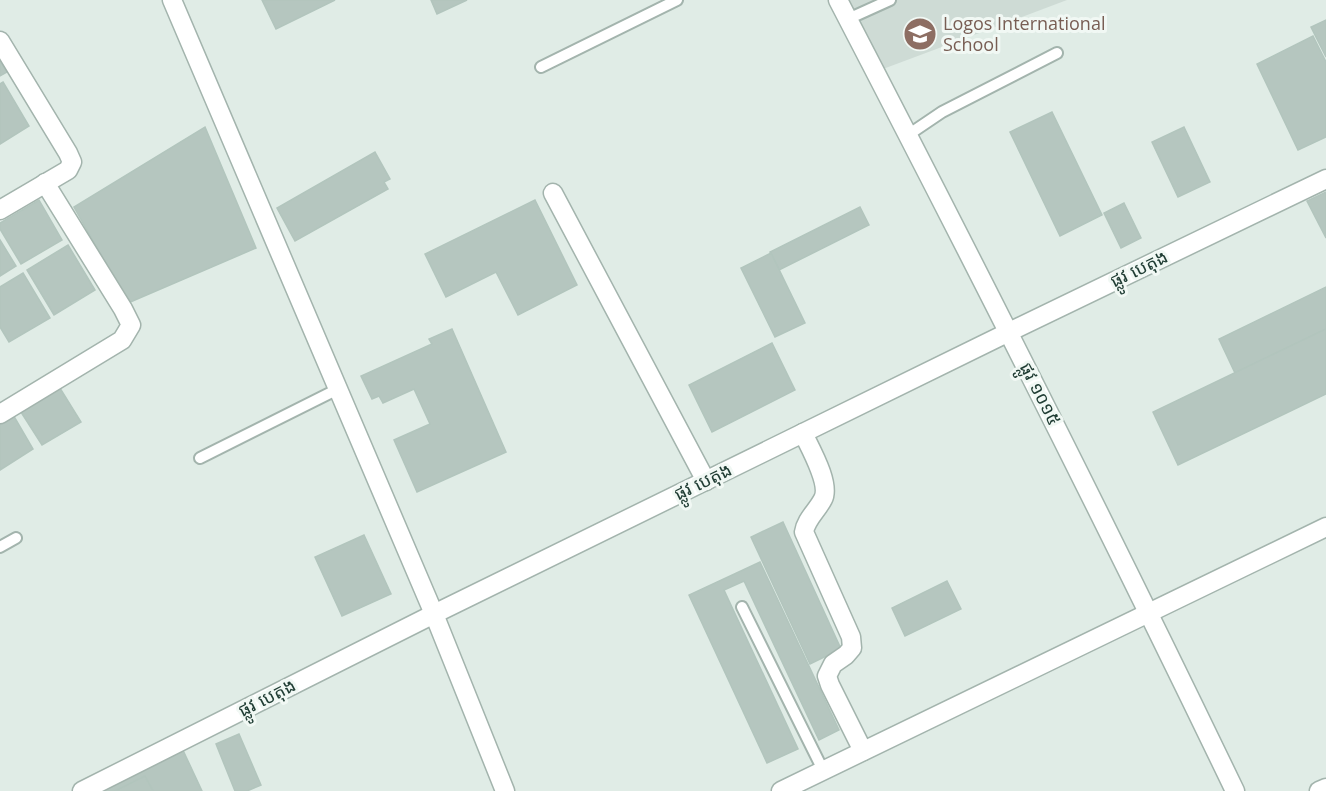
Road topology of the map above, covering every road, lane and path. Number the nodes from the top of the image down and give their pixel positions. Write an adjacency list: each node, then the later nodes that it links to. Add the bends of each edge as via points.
1 (172, 0): 15 (street)
2 (677, 0): 8 (lane)
3 (838, 0): 5 (street, ផ្លូវ ១០១៥)
4 (890, 0): 5 (lane)
5 (848, 19): 9 (street, ផ្លូវ ១០១៥)
6 (0, 41): 11 (street, via 72,162 68,170)
7 (1057, 53): 9 (lane, via 942,112)
8 (542, 67)
9 (908, 135): 14 (street, ផ្លូវ ១០១៥)
10 (1326, 179): 14 (street, ផ្លូវ បេតុង)
11 (45, 183): 13 (street); 16 (street, via 131,325 122,340)
12 (553, 193): 19 (street)
13 (0, 210)
14 (1010, 332): 17 (street, ផ្លូវ បេតុង); 24 (street, ផ្លូវ ១០១៥)
15 (338, 389): 18 (lane); 25 (street)
16 (0, 414)
17 (803, 433): 19 (street, ផ្លូវ បេតុង); 26 (street, via 825,490 804,532 851,637 852,648 833,663 827,676)
18 (200, 458)
19 (706, 481): 25 (street, ផ្លូវ បេតុង)
20 (1326, 527): 24 (street)
21 (16, 538): 22 (lane)
22 (0, 547)
23 (742, 607): 27 (lane)
24 (1149, 613): 26 (street); 32 (street, ផ្លូវ ១០១៥)
25 (434, 614): 29 (street, ផ្លូវ បេតុង); 30 (street)
26 (863, 751): 27 (street)
27 (823, 770): 31 (street)
28 (1326, 788): 33 (street)
29 (82, 791)
30 (505, 791)
31 (781, 791)
32 (1235, 791)
33 (1319, 791)

